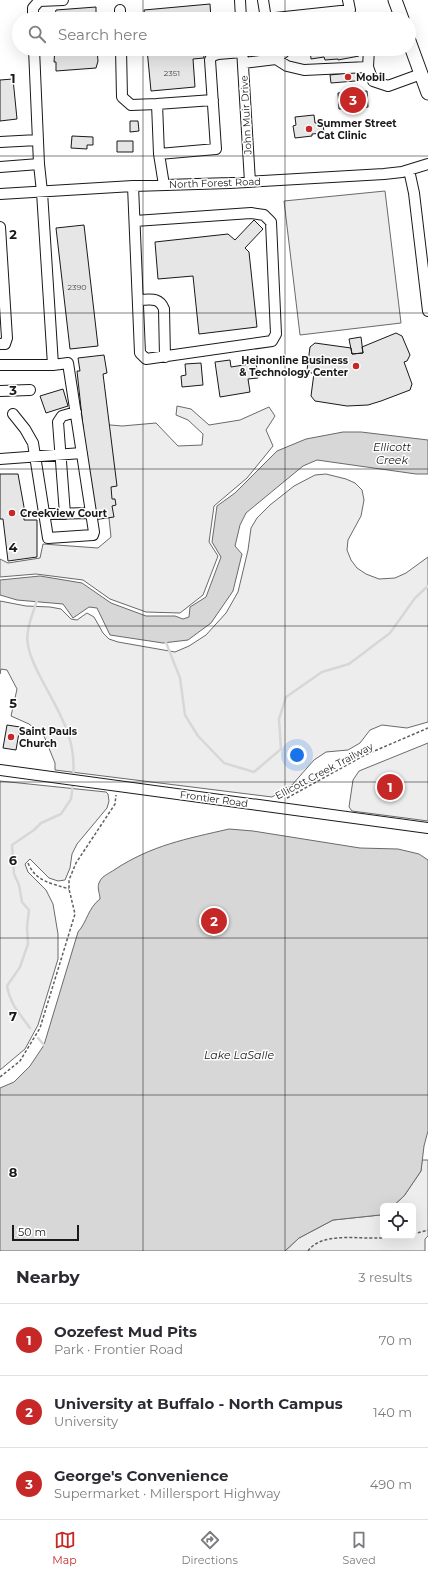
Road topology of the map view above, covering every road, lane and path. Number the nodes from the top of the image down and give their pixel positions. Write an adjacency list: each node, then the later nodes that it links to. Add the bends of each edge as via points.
1 (63, 0): 6 (street, via 39,1)
2 (240, 0): 7 (street)
3 (263, 0): 8 (street)
4 (348, 0): 9 (street, via 350,10)
5 (396, 0): 10 (main road)
6 (33, 12)
7 (241, 12)
8 (265, 12)
9 (331, 12)
10 (400, 12)
11 (34, 56): 25 (street)
12 (120, 56): 24 (street, via 122,97 130,105)
13 (212, 56): 23 (street, via 210,60)
14 (243, 56): 32 (street, John Muir Drive)
15 (251, 56): 19 (street)
16 (280, 56): 19 (street)
17 (369, 56): 20 (street)
18 (414, 56): 21 (main road)
19 (276, 59): 20 (street, via 286,66 304,70)
20 (368, 68): 21 (street, via 373,81 388,86)
21 (421, 74): 22 (main road)
22 (428, 93)
23 (213, 100): 24 (street); 27 (street, via 216,149)
24 (157, 104): 27 (street)
25 (38, 140): 26 (street); 28 (street)
26 (0, 142)
27 (159, 154): 33 (street)
28 (39, 164): 30 (street); 35 (street)
29 (428, 164): 31 (street, North Forest Road)
30 (0, 167)
31 (409, 170): 32 (street, North Forest Road, via 384,174); 40 (street)
32 (250, 182): 33 (street, North Forest Road)
33 (164, 185): 34 (street, North Forest Road)
34 (133, 186): 35 (street, North Forest Road); 37 (street)
35 (42, 192): 36 (street, North Forest Road); 44 (street)
36 (0, 194)
37 (135, 221): 39 (street); 42 (street, via 251,213 264,215 271,222 276,334 272,341)
38 (0, 227): 41 (street, via 7,338 5,344)
39 (138, 300): 42 (street, via 156,300 164,309); 42 (street, via 140,353 146,359)
40 (428, 311)
41 (0, 344)
42 (164, 357)
43 (0, 365): 44 (street)
44 (53, 365): 47 (street, via 68,363)
45 (30, 390): 46 (street)
46 (0, 391)
47 (76, 412): 49 (street); 50 (street, via 62,416 58,422)
48 (14, 414): 52 (street, via 33,443)
49 (82, 453): 50 (street); 53 (street)
50 (61, 454): 52 (street); 55 (street)
51 (1, 456): 52 (street)
52 (35, 456): 54 (street)
53 (91, 513): 54 (street, via 93,535 48,538); 55 (street)
54 (44, 514): 55 (street)
55 (65, 514)
56 (428, 728): 59 (path, Ellicott Creek Trailway, via 366,755)
57 (0, 770): 58 (street, Frontier Road)
58 (118, 785): 59 (street, Frontier Road); 62 (path, via 115,804 76,863 69,880)
59 (271, 807): 60 (street, Frontier Road)
60 (428, 828)
61 (28, 863): 62 (path, via 32,872 42,880)
62 (69, 889): 63 (path, via 75,914 40,1028 20,1062)
63 (0, 1077)
64 (428, 1230): 65 (path)
65 (416, 1233)
66 (380, 1238): 67 (path, via 334,1238 311,1246)
67 (308, 1251)

